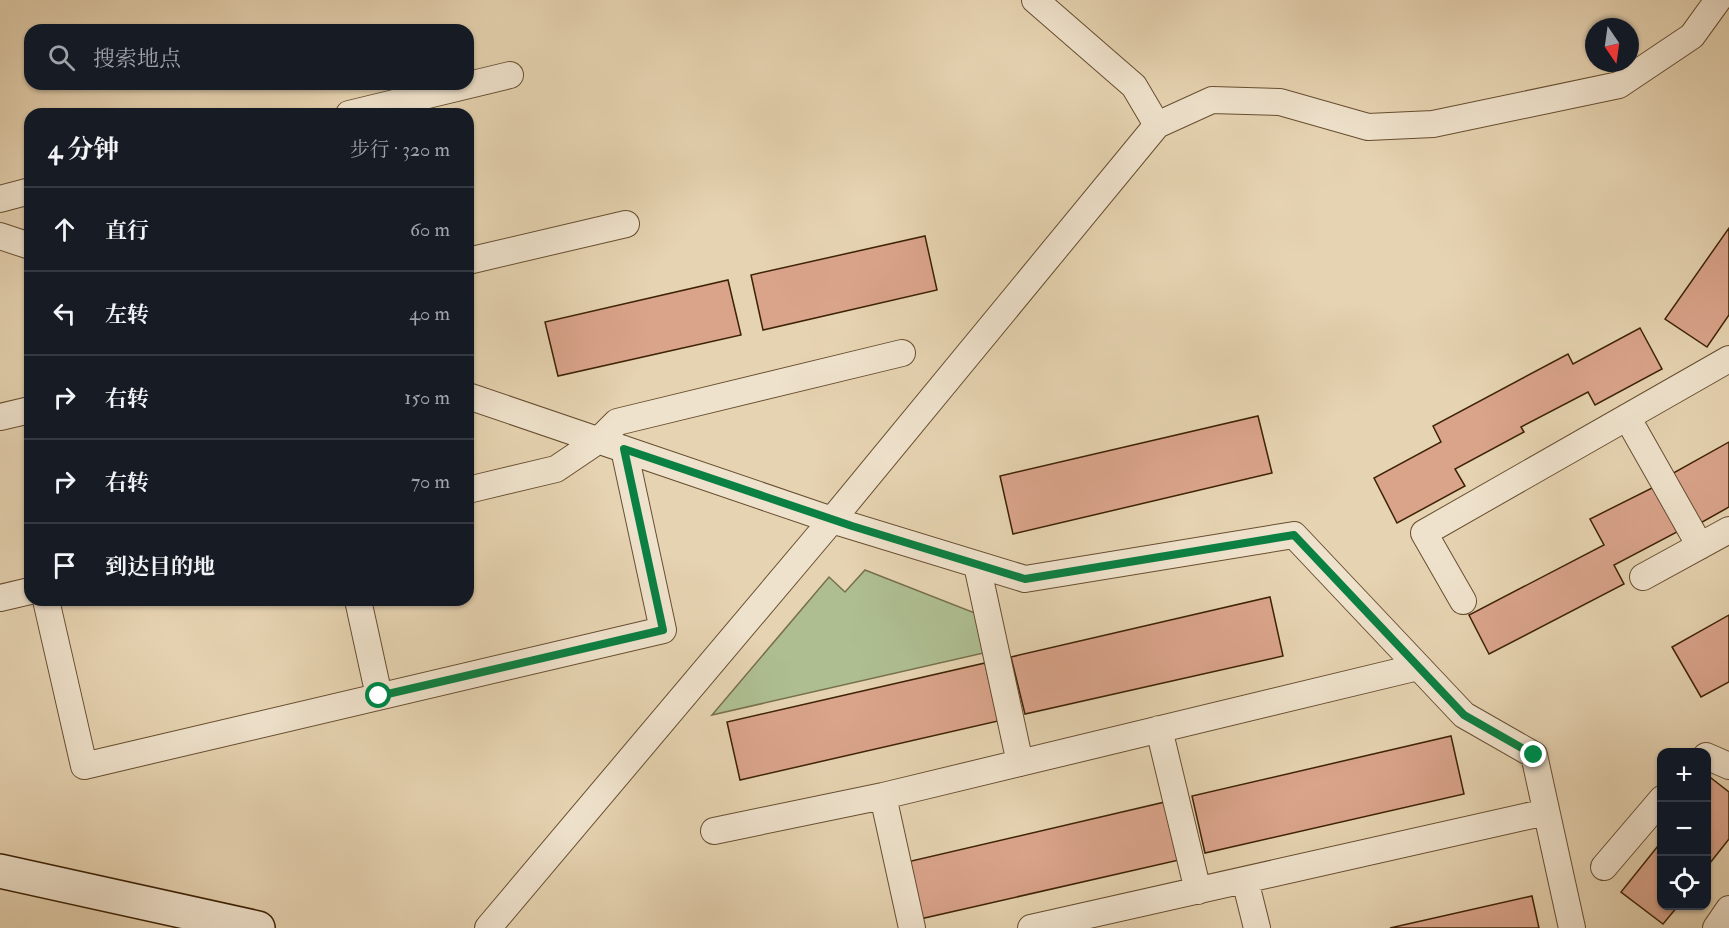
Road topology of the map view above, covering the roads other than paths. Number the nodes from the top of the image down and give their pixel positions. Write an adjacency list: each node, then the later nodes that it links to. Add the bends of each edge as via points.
1 (1035, 0): 7 (street, via 1134,86)
2 (1718, 0): 7 (street, via 1692,36 1619,86 1433,124 1368,127 1280,102 1212,100)
3 (510, 75): 4 (street)
4 (474, 84)
5 (448, 90): 6 (street)
6 (374, 108)
7 (1158, 125): 23 (street)
8 (24, 193): 9 (street)
9 (0, 199)
10 (626, 224): 13 (street)
11 (0, 236): 12 (street)
12 (24, 244)
13 (474, 260)
14 (902, 353): 20 (street, via 617,422)
15 (1729, 359): 19 (street)
16 (474, 398): 20 (street)
17 (24, 411): 18 (street)
18 (0, 417)
19 (1627, 417): 25 (street); 30 (street, via 1424,533)
20 (599, 440): 21 (street); 22 (street, via 556,469)
21 (624, 449): 23 (street); 34 (street, via 663,630)
22 (474, 489)
23 (832, 520): 26 (street); 49 (street)
24 (1729, 530): 25 (street)
25 (1700, 546): 27 (street)
26 (977, 565): 33 (street, via 1025,579 1294,535); 37 (street)
27 (1643, 577)
28 (24, 592): 29 (street)
29 (0, 598)
30 (1463, 601)
31 (47, 606): 34 (street, via 84,766)
32 (359, 606): 34 (street)
33 (1418, 667): 35 (street); 41 (street, via 1464,715 1534,755)
34 (379, 696)
35 (1159, 729): 37 (street); 46 (street)
36 (1711, 758): 38 (street)
37 (1020, 763): 39 (street)
38 (1729, 766)
39 (883, 796): 42 (street); 50 (street)
40 (1659, 802): 43 (street)
41 (1546, 812): 45 (street); 53 (street)
42 (714, 831)
43 (1604, 867)
44 (0, 871): 48 (street)
45 (1245, 880): 46 (street); 52 (street)
46 (1198, 891): 51 (street)
47 (1729, 909): 54 (street)
48 (258, 928)
49 (488, 928)
50 (912, 928)
51 (1031, 928)
52 (1257, 928)
53 (1572, 928)
54 (1716, 928)

